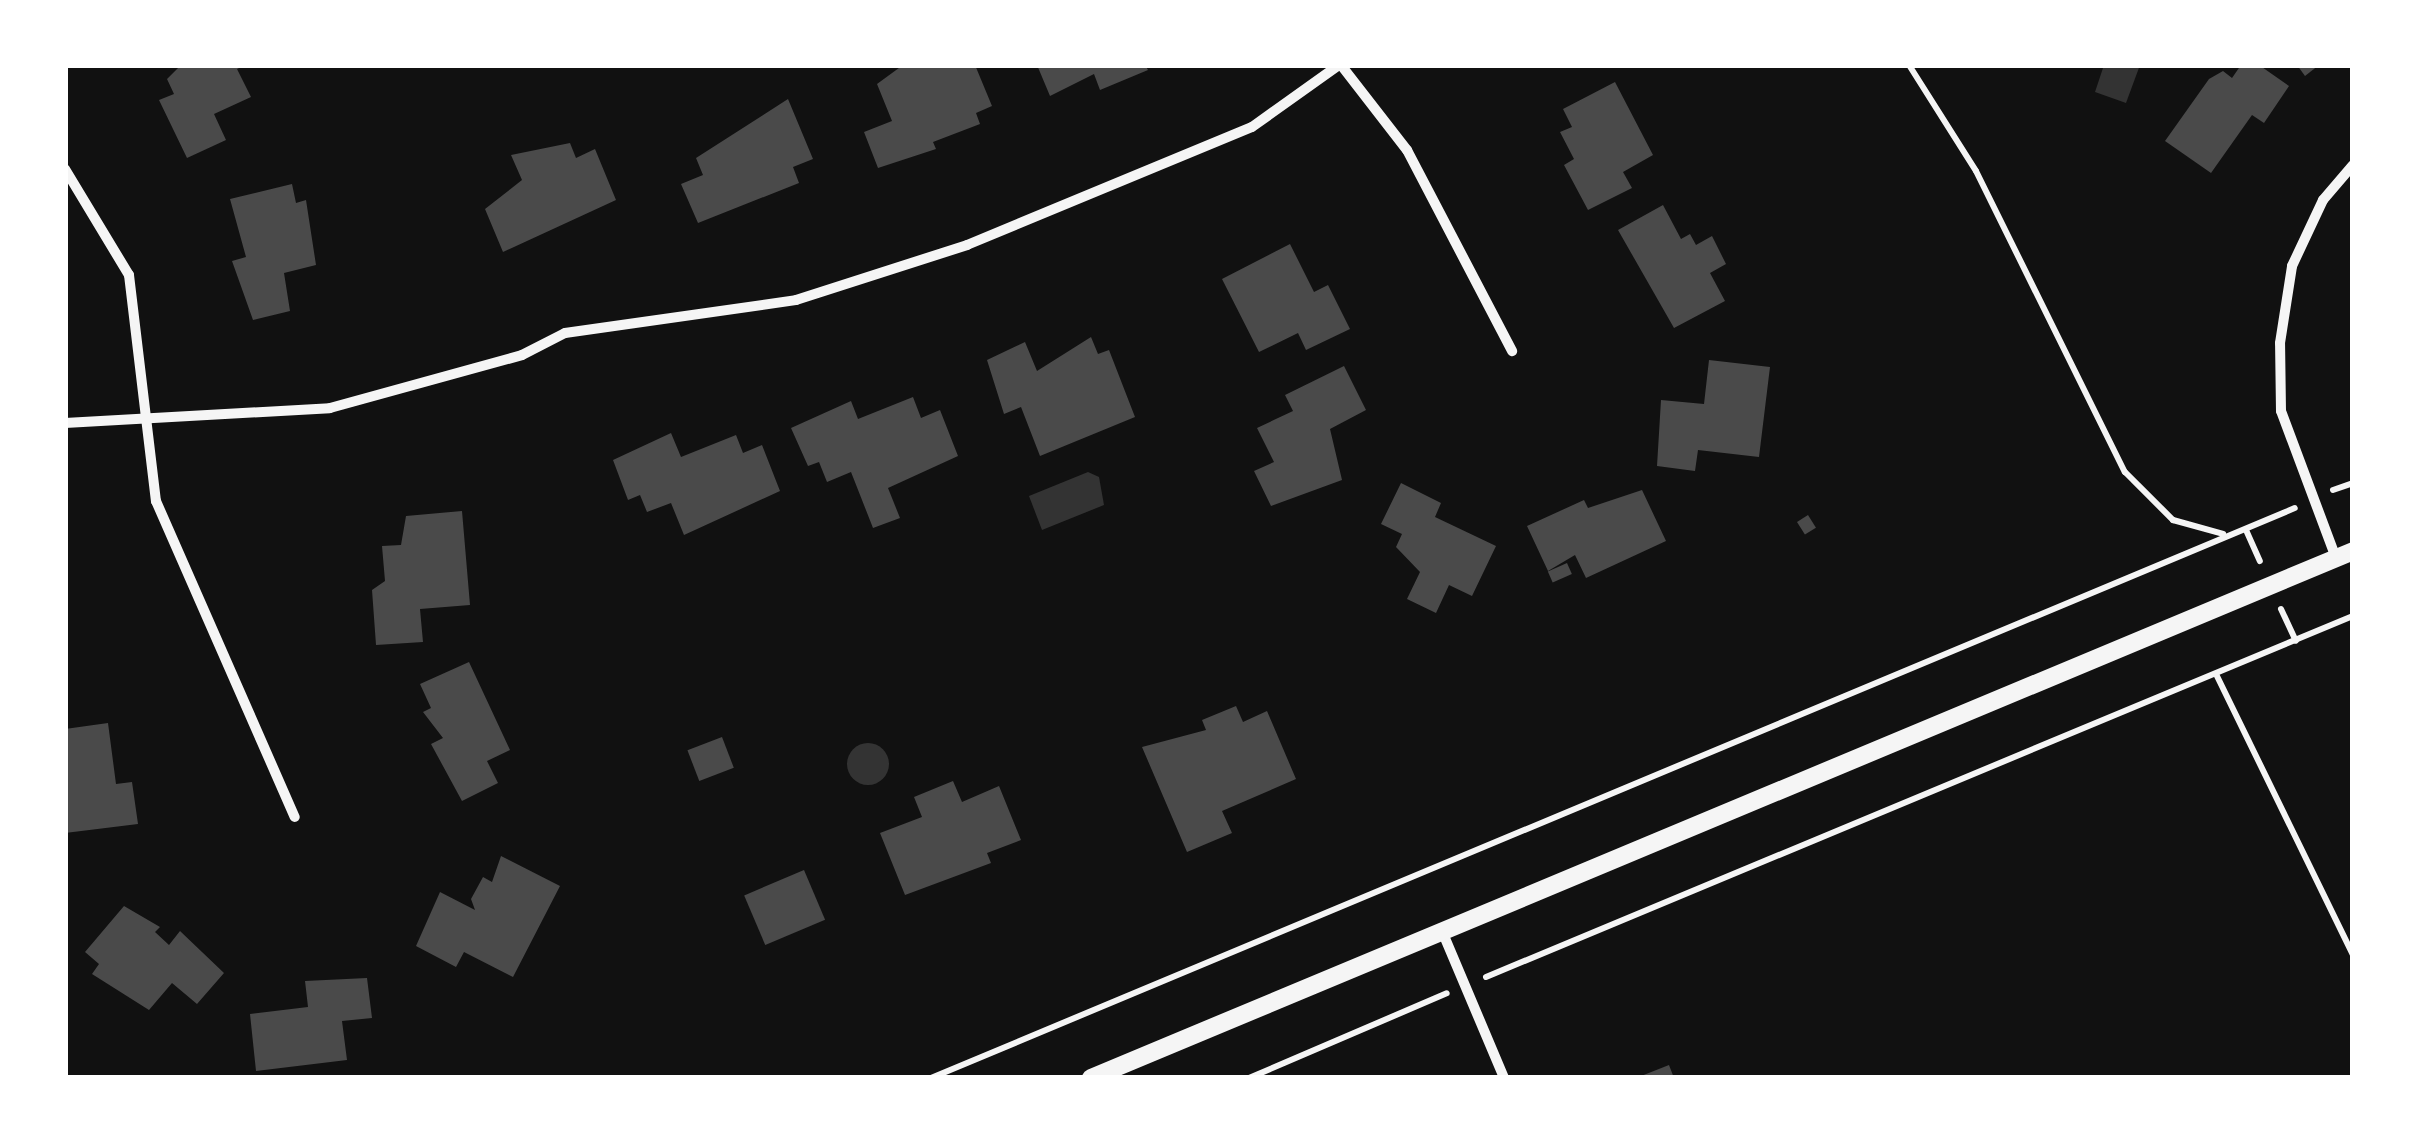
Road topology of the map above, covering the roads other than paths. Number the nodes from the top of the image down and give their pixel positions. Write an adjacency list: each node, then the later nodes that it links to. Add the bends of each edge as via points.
1 (1340, 65): 4 (street, via 1407,150); 5 (street, via 1252,127 883,275 707,316 565,333 522,355 330,408)
2 (2353, 165): 7 (street, via 2323,200 2292,266 2280,343 2281,411 2312,498)
3 (65, 169): 5 (street, via 129,275)
4 (1512, 351)
5 (148, 414): 6 (street); 8 (street, via 156,501)
6 (65, 423)
7 (2344, 555): 9 (street)
8 (295, 817)
9 (1442, 931): 10 (street); 11 (street)
10 (1091, 1078)
11 (1504, 1078)

